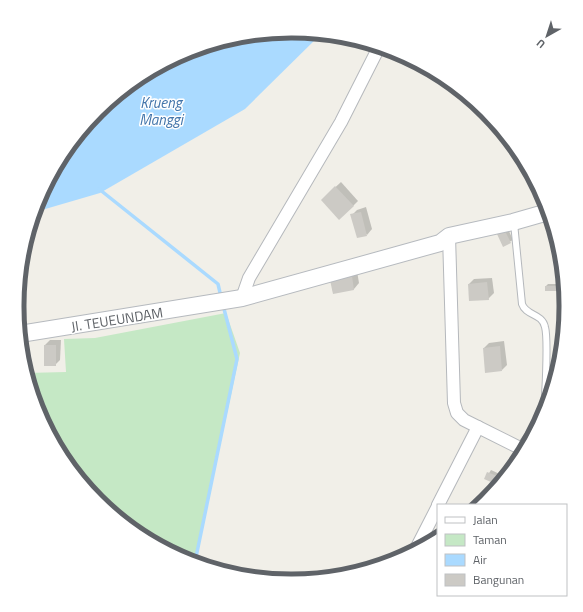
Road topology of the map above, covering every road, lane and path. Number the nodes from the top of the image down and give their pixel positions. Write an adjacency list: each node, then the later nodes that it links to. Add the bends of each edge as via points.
1 (376, 53): 5 (street, via 341,122 249,278)
2 (543, 214): 3 (street, JI. TEUEUNDAM)
3 (514, 222): 4 (street, JI. TEUEUNDAM); 7 (lane, via 522,304 526,311 539,317 545,327)
4 (449, 236): 5 (street, JI. TEUEUNDAM, via 440,243); 8 (street, via 454,403 459,417)
5 (242, 298): 6 (street, JI. TEUEUNDAM)
6 (26, 333)
7 (544, 394)
8 (478, 427): 9 (street); 10 (street)
9 (519, 447)
10 (439, 504)
11 (437, 507): 12 (street)
12 (420, 541)

